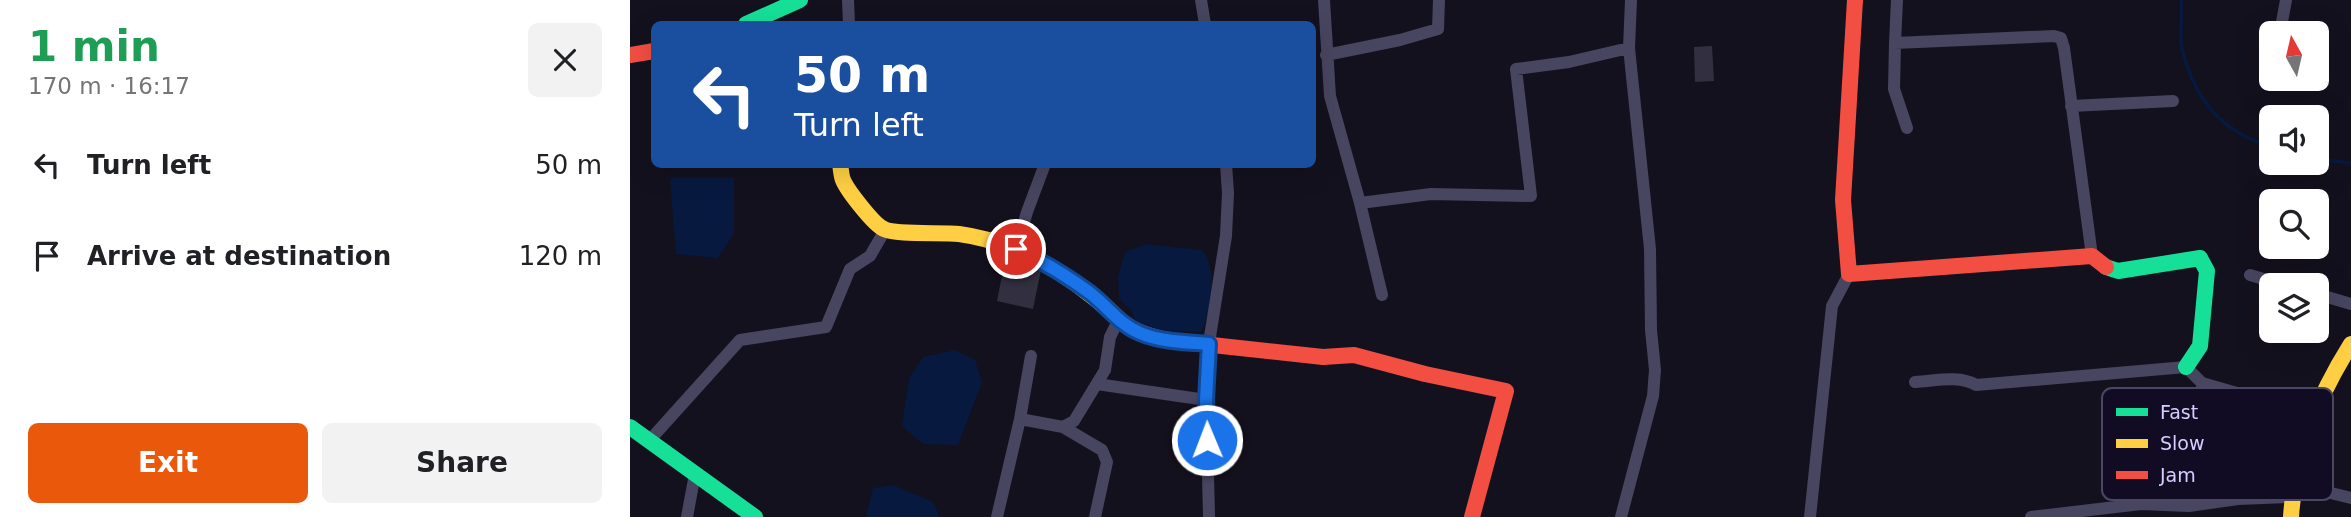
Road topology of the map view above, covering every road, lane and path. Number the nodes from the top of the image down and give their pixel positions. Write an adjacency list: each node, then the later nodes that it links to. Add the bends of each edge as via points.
1 (800, 0): 10 (street)
2 (848, 0): 11 (street)
3 (1201, 0): 12 (street)
4 (1324, 0): 18 (street)
5 (1439, 0): 18 (street, via 1438,29)
6 (1631, 0): 15 (street)
7 (1855, 0): 29 (street, via 1843,200)
8 (1897, 0): 14 (street)
9 (2286, 0): 13 (street)
10 (753, 21)
11 (849, 21)
12 (1204, 21)
13 (2282, 21)
14 (1895, 43): 20 (street, via 2061,38); 21 (street, via 1894,89)
15 (1629, 48): 25 (street, via 1516,69 1531,196 1431,194); 62 (street, via 1650,249 1655,370 1653,396)
16 (651, 52): 17 (street)
17 (630, 55)
18 (1326, 55): 25 (street, via 1330,96)
19 (2173, 101): 20 (street)
20 (2071, 106): 28 (street)
21 (1906, 128)
22 (841, 168): 26 (street, via 844,180)
23 (1044, 168): 27 (street)
24 (1226, 168): 36 (street, via 1226,236)
25 (1360, 203): 32 (street)
26 (885, 230): 27 (street, via 960,234); 50 (street, via 870,256 850,269 826,327 740,340)
27 (1016, 249): 35 (street, via 1088,292)
28 (2092, 256): 29 (street); 39 (street, via 2109,270 2118,271 2200,258 2207,271 2200,346)
29 (1849, 274): 63 (street, via 1832,306)
30 (2250, 275): 31 (street)
31 (2259, 278)
32 (1382, 295)
33 (2329, 297): 34 (street)
34 (2351, 304)
35 (1119, 319): 36 (street, via 1143,334); 42 (street)
36 (1209, 344): 46 (street); 61 (street, via 1323,357 1354,355 1506,391)
37 (2351, 344): 45 (street)
38 (1031, 356): 47 (street)
39 (2186, 367): 40 (street, via 1976,385 1955,379); 41 (street)
40 (1916, 382)
41 (2202, 383): 43 (street); 44 (street)
42 (1097, 384): 46 (street); 49 (street, via 1074,421)
43 (2202, 388)
44 (2220, 388)
45 (2325, 388)
46 (1206, 400): 60 (street)
47 (1020, 419): 49 (street); 58 (street)
48 (630, 427): 50 (street)
49 (1063, 427): 59 (street, via 1102,450 1107,462)
50 (649, 440): 51 (street)
51 (695, 474): 56 (street); 57 (street)
52 (2333, 496): 53 (street)
53 (2351, 498)
54 (2230, 500): 55 (street)
55 (2213, 502): 64 (street, via 2141,504)
56 (687, 517)
57 (755, 517)
58 (997, 517)
59 (1095, 517)
60 (1209, 517)
61 (1472, 517)
62 (1620, 517)
63 (1810, 517)
64 (2031, 517)

